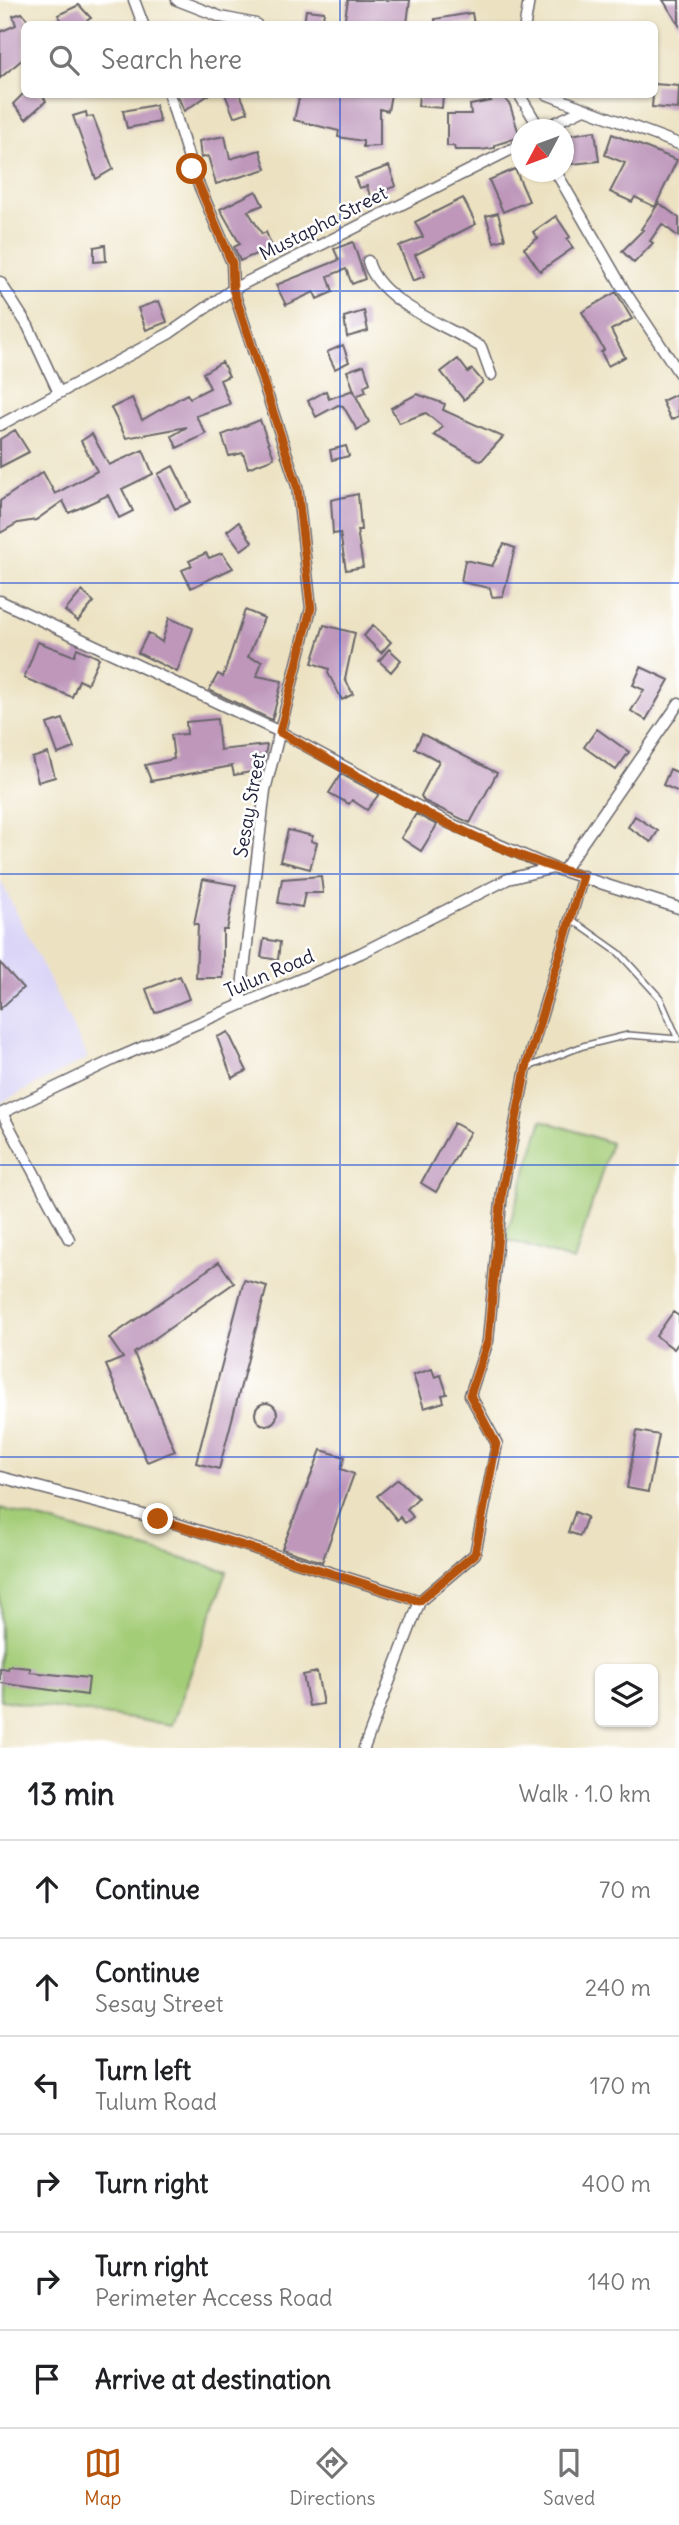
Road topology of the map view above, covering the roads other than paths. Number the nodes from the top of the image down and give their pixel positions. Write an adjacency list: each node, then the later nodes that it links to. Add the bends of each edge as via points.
1 (134, 0): 4 (street)
2 (177, 0): 5 (street)
3 (529, 0): 6 (street)
4 (143, 21)
5 (241, 21)
6 (526, 21)
7 (170, 98): 18 (street, Sesay Street, via 192,169 232,263)
8 (521, 98): 11 (street)
9 (556, 98): 10 (street)
10 (584, 109): 12 (street); 13 (street)
11 (534, 119)
12 (562, 119)
13 (679, 144)
14 (511, 150): 18 (street, Mustapha Street)
15 (562, 182): 19 (street)
16 (368, 261): 20 (street, via 380,287 481,348)
17 (0, 282): 21 (street, via 28,326)
18 (233, 289): 21 (street, Mustapha Street, via 170,333); 25 (street, Sesay Street, via 297,486 311,608)
19 (679, 373)
20 (491, 375)
21 (59, 393): 22 (street, Mustapha Street)
22 (0, 425)
23 (0, 601): 25 (street)
24 (679, 703): 26 (street)
25 (280, 732): 26 (street, via 450,823); 30 (street, Sesay Street, via 265,790)
26 (558, 869): 27 (street); 30 (street, Tulun Road, via 508,879 361,953)
27 (583, 876): 28 (street); 29 (street)
28 (679, 908)
29 (570, 919): 31 (street); 31 (lane, via 619,953 660,998 678,1039 628,1035)
30 (240, 1004): 32 (street, Tulun Road)
31 (526, 1068): 35 (street, via 502,1192 488,1341 470,1395 496,1444 475,1554)
32 (1, 1114): 33 (street)
33 (69, 1240)
34 (0, 1477): 35 (street, via 174,1523)
35 (419, 1601): 36 (street)
36 (364, 1748)

